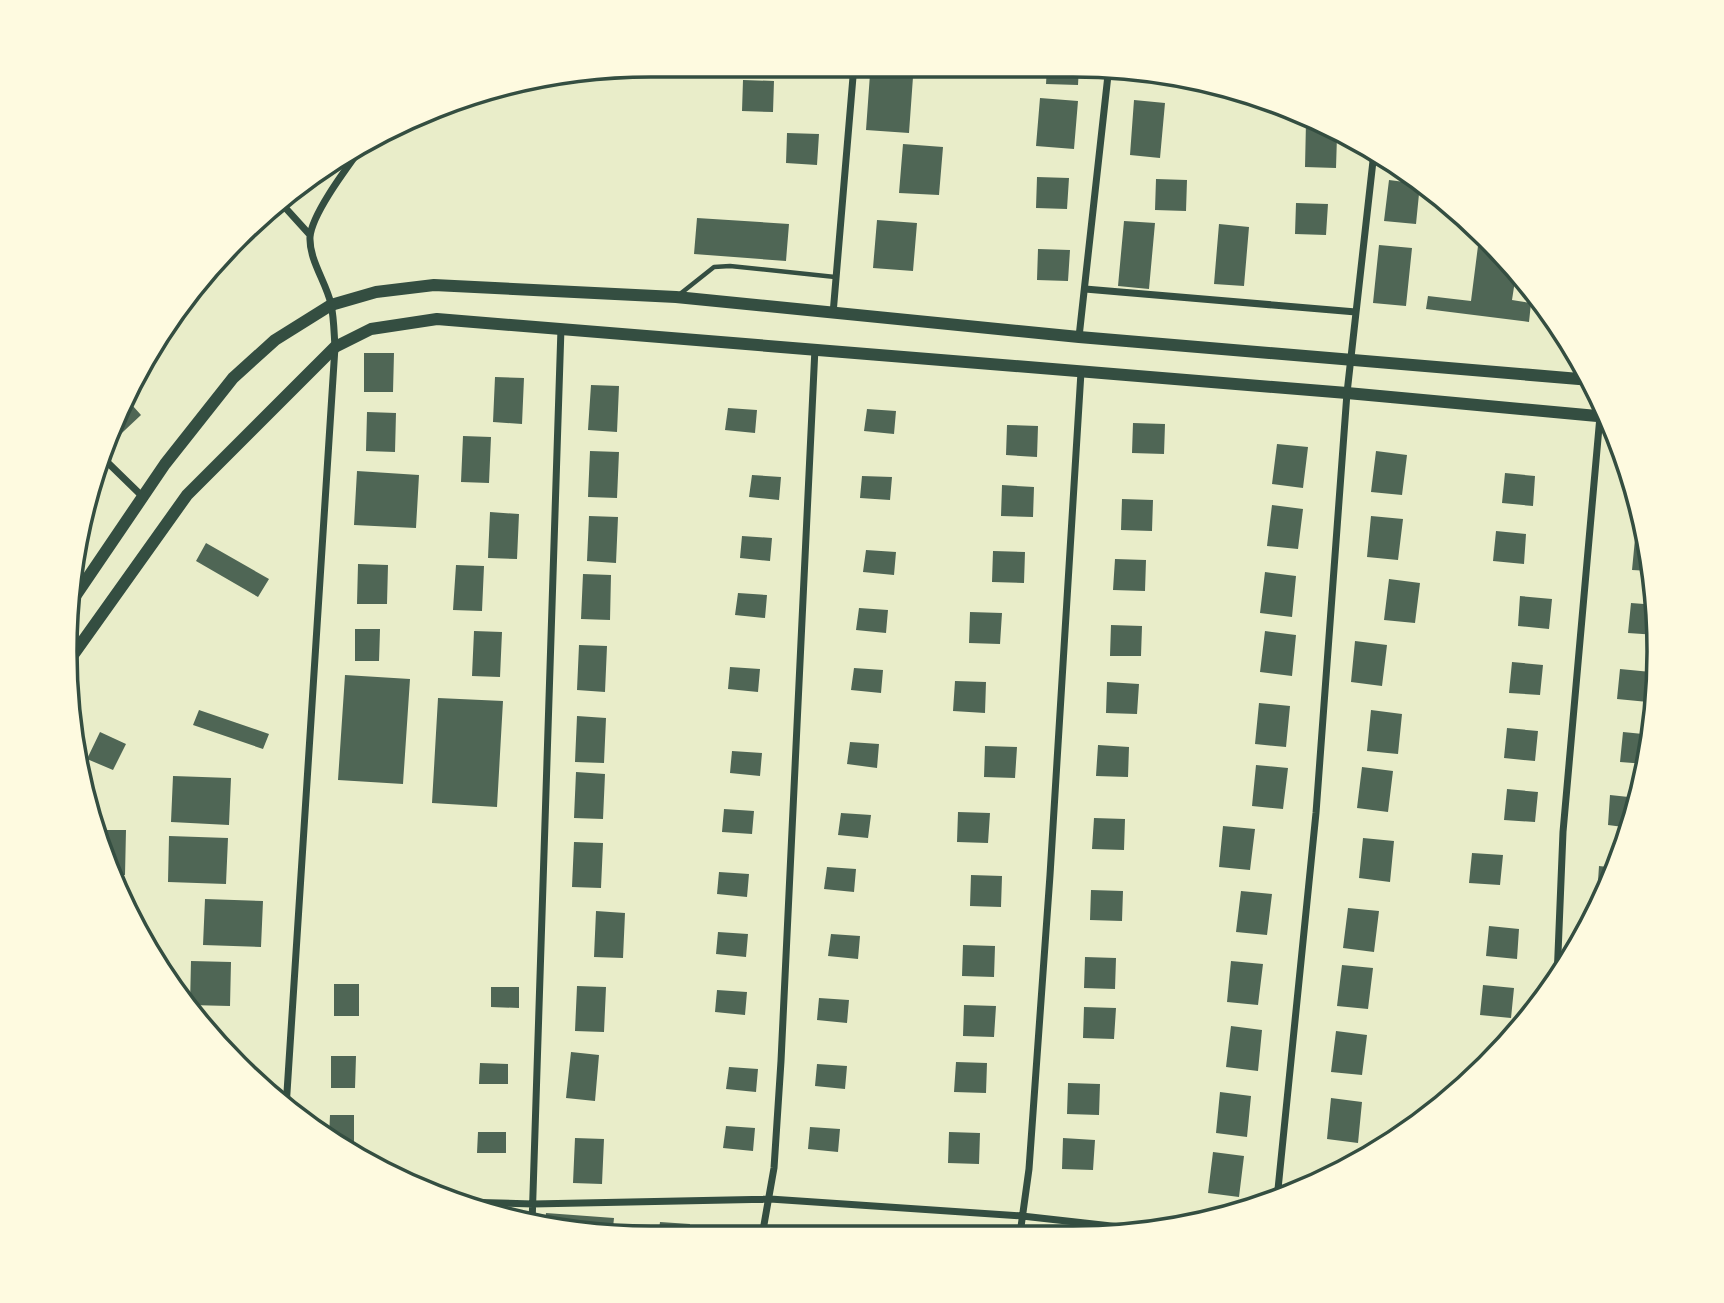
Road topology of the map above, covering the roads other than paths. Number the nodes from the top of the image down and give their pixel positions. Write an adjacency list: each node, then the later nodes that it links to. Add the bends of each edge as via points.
1 (853, 77): 7 (street)
2 (1108, 78): 8 (street)
3 (352, 162): 6 (street, via 328,195)
4 (1373, 162): 11 (street)
5 (286, 209): 6 (street)
6 (310, 235): 10 (street)
7 (836, 277): 9 (lane, via 714,267); 12 (street)
8 (1084, 289): 11 (street); 14 (street)
9 (676, 297): 10 (street, via 434,285 376,292); 12 (street)
10 (331, 305): 15 (street); 24 (street, via 275,340 233,378)
11 (1356, 312): 17 (street)
12 (833, 314): 14 (street)
13 (561, 327): 15 (street, via 437,319 371,329); 16 (street); 32 (street)
14 (1079, 337): 17 (street)
15 (335, 347): 26 (street, via 187,495); 28 (street)
16 (815, 348): 18 (street); 30 (street, via 781,1061)
17 (1350, 361): 19 (street); 20 (street)
18 (1081, 372): 20 (street); 34 (street, via 1050,875)
19 (1578, 379)
20 (1347, 393): 21 (street); 29 (street, via 1316,813)
21 (1596, 415)
22 (1603, 431): 27 (street, via 1563,832)
23 (107, 466): 24 (street)
24 (143, 497): 25 (street)
25 (81, 585)
26 (77, 649)
27 (1558, 959)
28 (287, 1094)
29 (1278, 1188)
30 (770, 1199): 32 (street); 34 (street); 36 (street)
31 (492, 1203): 32 (street)
32 (533, 1204): 33 (street)
33 (533, 1213)
34 (1022, 1216): 35 (street); 37 (street)
35 (1104, 1225)
36 (764, 1226)
37 (1021, 1226)

